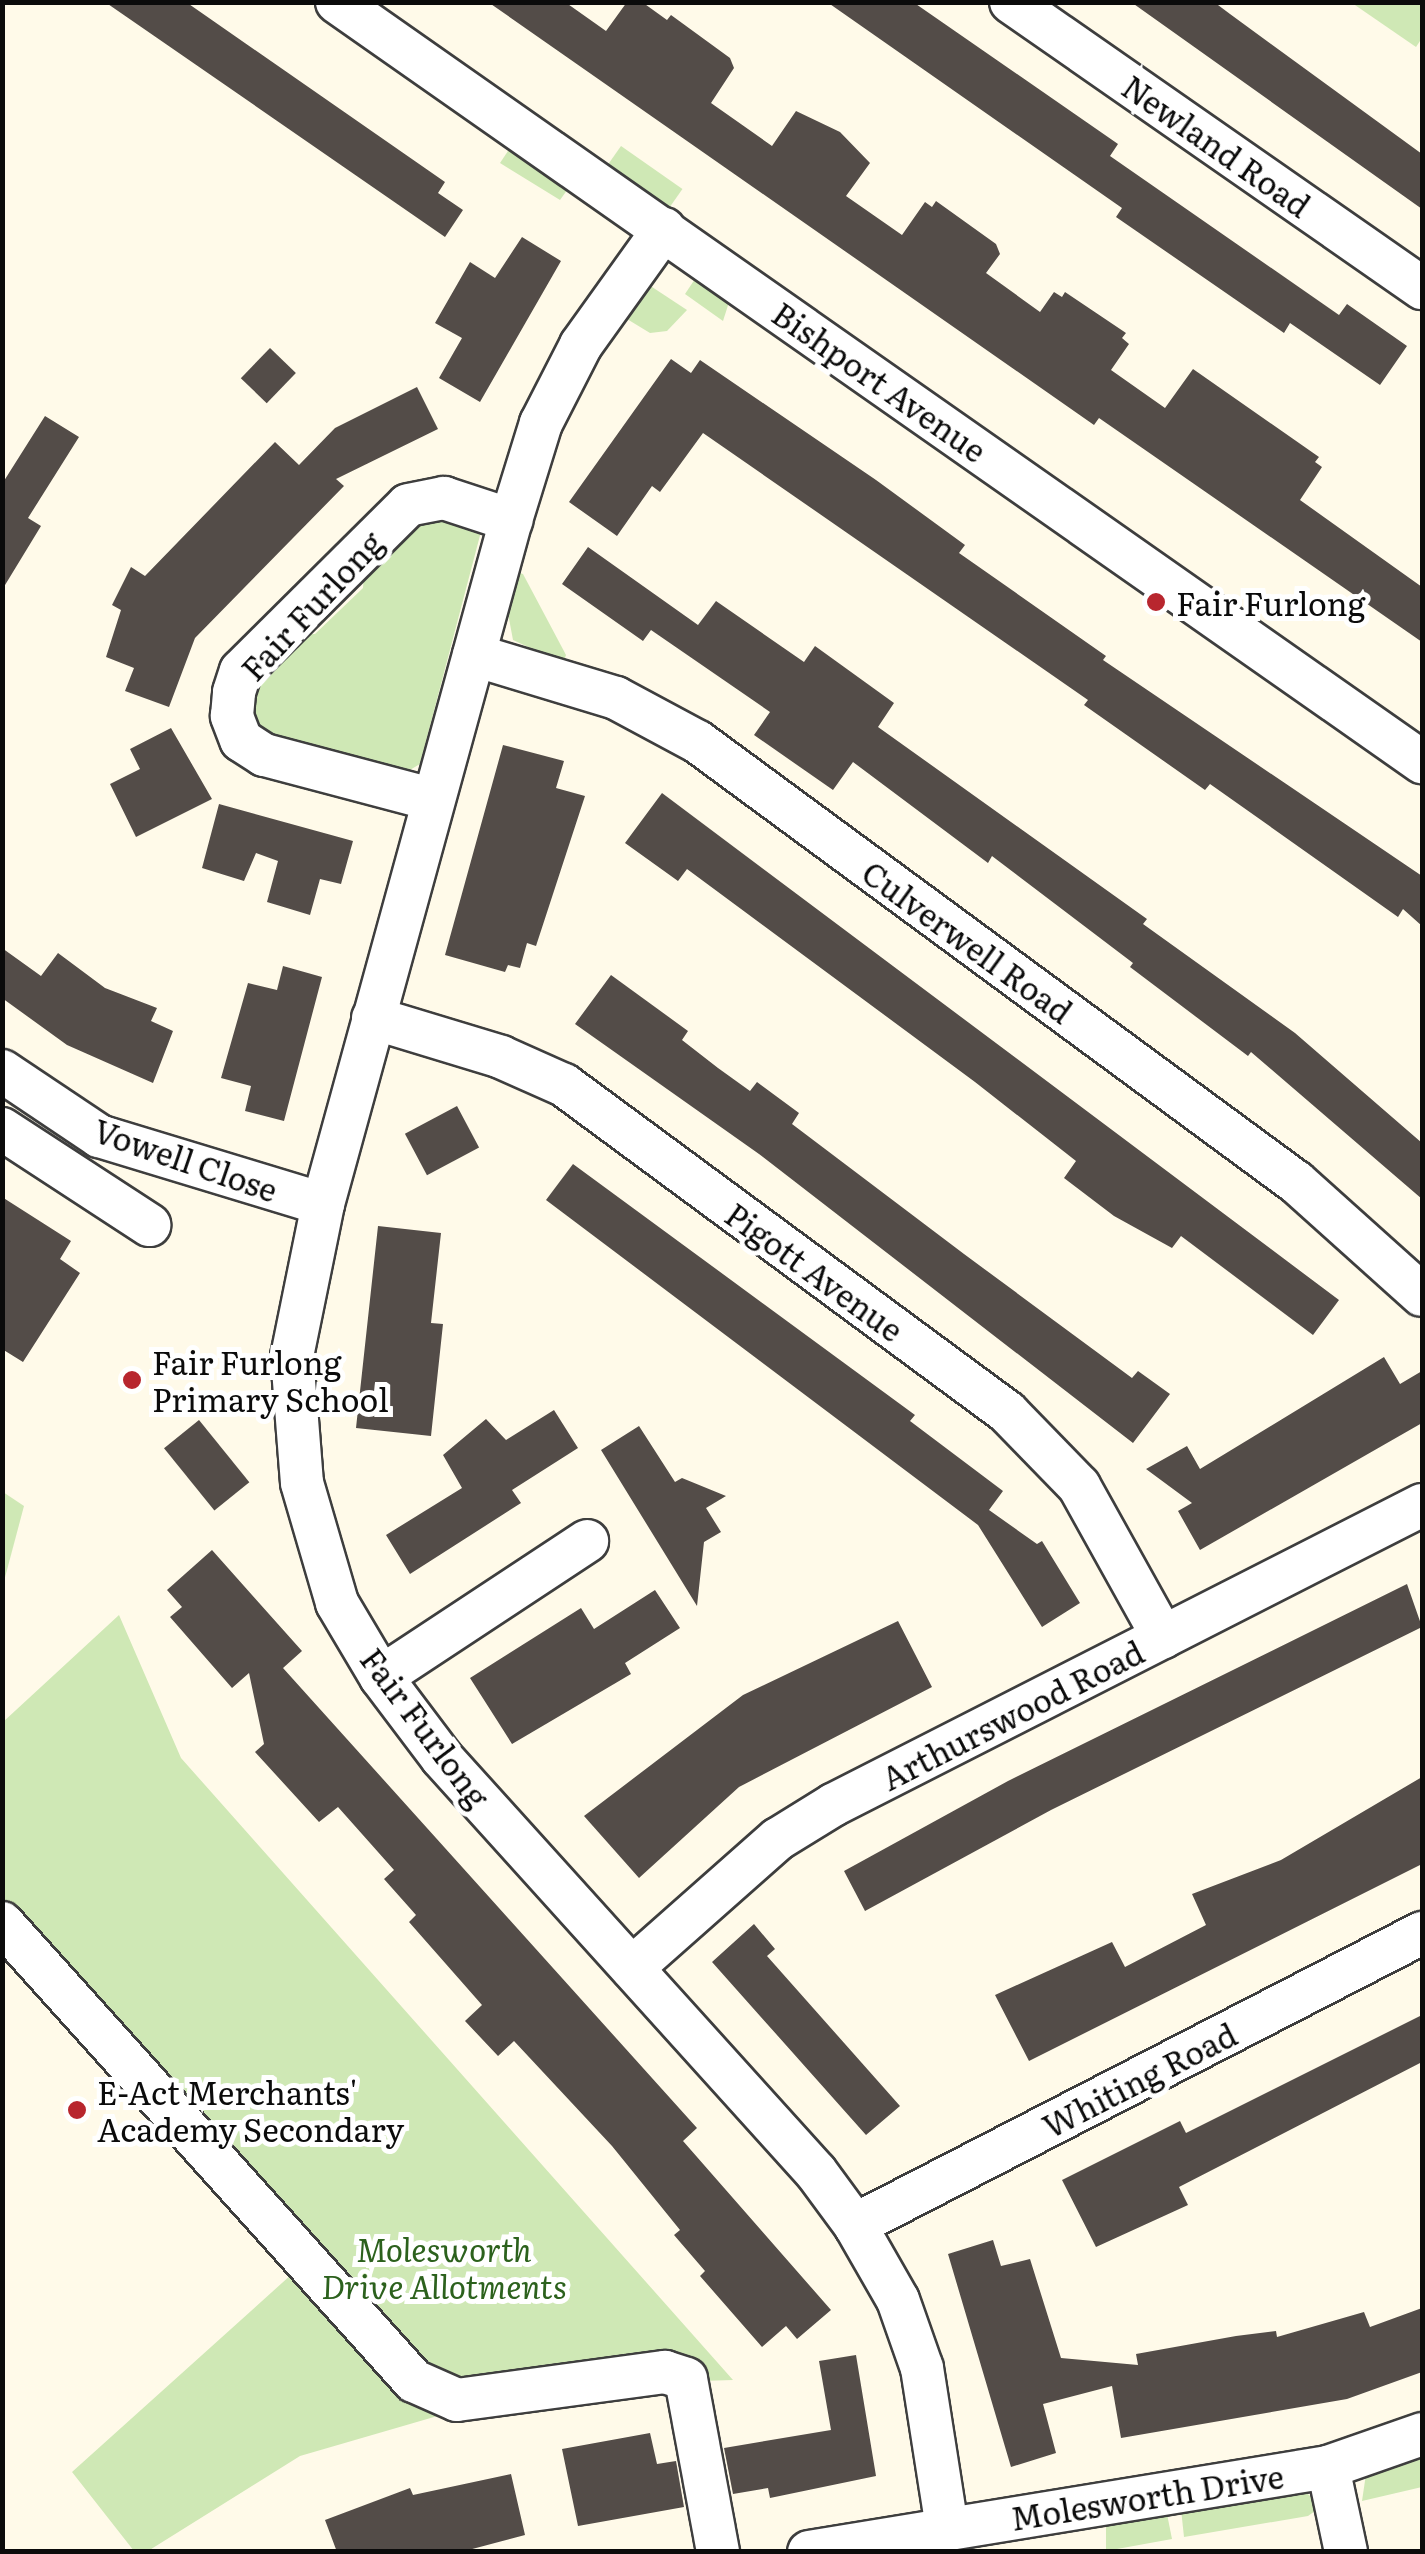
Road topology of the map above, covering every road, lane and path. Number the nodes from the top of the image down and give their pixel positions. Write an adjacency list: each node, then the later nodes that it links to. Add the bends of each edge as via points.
1 (337, 2): 3 (street, Bishport Avenue)
2 (1011, 2): 4 (street, Newland Road)
3 (664, 229): 5 (street, Fair Furlong, via 581,346 541,422); 7 (street, Bishport Avenue)
4 (1422, 288)
5 (511, 520): 6 (street, Fair Furlong); 8 (street, Fair Furlong, via 444,498 408,505 241,671 234,692 232,716 241,740 264,755)
6 (474, 655): 8 (street, Fair Furlong); 14 (street, Culverwell Road, via 616,698 698,742 1296,1182)
7 (1422, 762)
8 (431, 799): 9 (street, Fair Furlong)
9 (373, 1018): 12 (street, Fair Furlong); 17 (street, Pigott Avenue, via 564,1086 1007,1412 1079,1486)
10 (2, 1071): 12 (street, Vowell Close, via 99,1136)
11 (2, 1129): 13 (street)
12 (323, 1204): 18 (street, Fair Furlong, via 292,1356 302,1483 337,1603)
13 (149, 1225)
14 (1422, 1295)
15 (1422, 1505): 17 (street, Arthurswood Road)
16 (587, 1541): 18 (street)
17 (1163, 1637): 21 (street, Arthurswood Road, via 805,1822)
18 (381, 1677): 21 (street, Fair Furlong, via 442,1758)
19 (2, 1923): 26 (street, via 414,2382 457,2400 665,2372 686,2380)
20 (1422, 1934): 22 (street, Whiting Road)
21 (632, 1968): 22 (street, Fair Furlong, via 816,2172)
22 (854, 2225): 25 (street, Fair Furlong, via 898,2300 922,2368)
23 (1422, 2434): 24 (street, Molesworth Drive)
24 (1328, 2467): 25 (street, Molesworth Drive); 28 (street)
25 (947, 2528): 27 (street, Molesworth Drive)
26 (718, 2552)
27 (809, 2552)
28 (1346, 2552)

